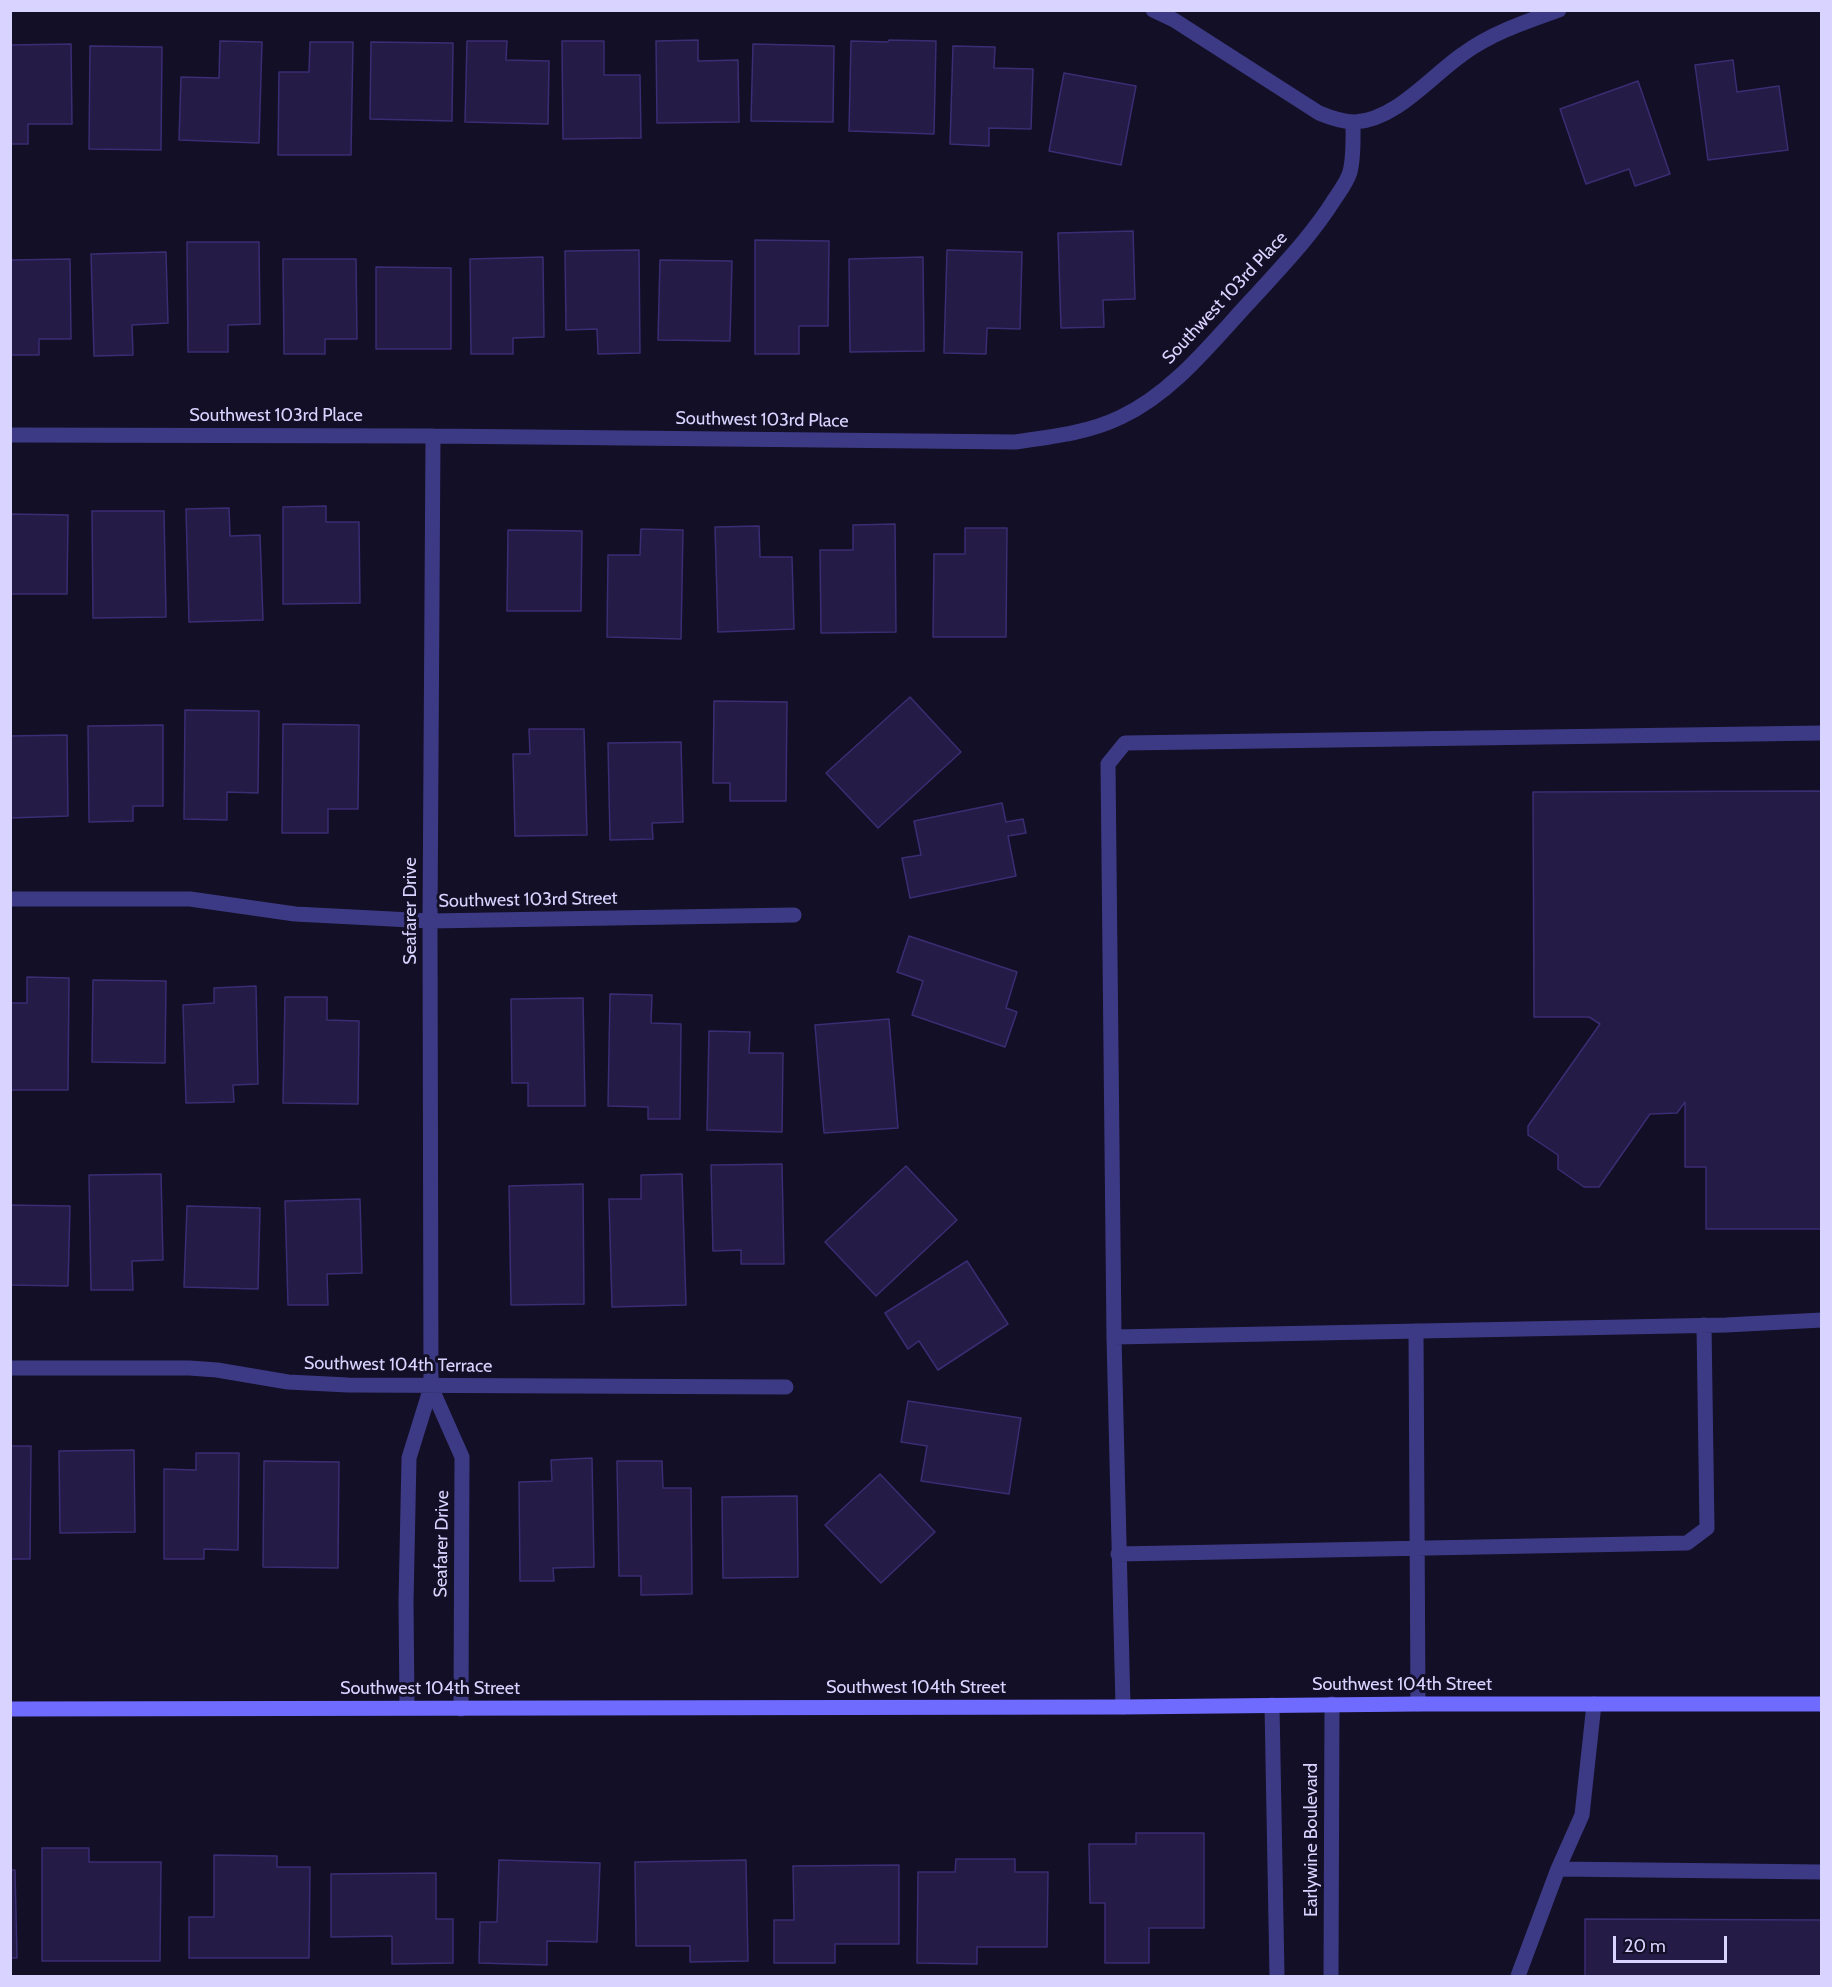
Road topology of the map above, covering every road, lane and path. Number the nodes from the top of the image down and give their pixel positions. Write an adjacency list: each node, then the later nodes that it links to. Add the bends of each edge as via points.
1 (1153, 10): 3 (street, via 1319,113)
2 (1559, 10): 3 (street, via 1492,36 1463,54 1407,100 1383,114)
3 (1353, 122): 5 (street, Southwest 103rd Place, via 1349,173 1296,252 1165,389 1121,417 1084,430 1015,442)
4 (10, 435): 5 (street, Southwest 103rd Place)
5 (433, 436): 9 (street, Seafarer Drive)
6 (1821, 733): 13 (street, via 1125,742 1108,764)
7 (10, 899): 9 (street, Southwest 103rd Street, via 190,899 295,914)
8 (794, 915): 9 (street, Southwest 103rd Street)
9 (430, 921): 15 (street, Seafarer Drive)
10 (1821, 1320): 11 (street)
11 (1704, 1325): 12 (street); 17 (street, via 1707,1528 1687,1544)
12 (1416, 1331): 13 (street); 17 (street)
13 (1114, 1337): 18 (street)
14 (10, 1368): 15 (street, Southwest 104th Terrace, via 189,1368 288,1382)
15 (431, 1387): 16 (street, Southwest 104th Terrace); 25 (street, Seafarer Drive, via 409,1458); 27 (street, Seafarer Drive, via 462,1457)
16 (786, 1387)
17 (1418, 1549): 18 (street); 20 (street)
18 (1118, 1554): 24 (street)
19 (1332, 1704): 20 (main road, Southwest 104th Street); 23 (main road, Southwest 104th Street); 31 (street, Earlywine Boulevard)
20 (1418, 1704): 21 (main road, Southwest 104th Street)
21 (1594, 1704): 22 (main road, Southwest 104th Street); 28 (street, via 1582,1815)
22 (1821, 1704)
23 (1272, 1706): 24 (main road, Southwest 104th Street); 30 (street, Earlywine Boulevard)
24 (1123, 1707): 27 (main road, Southwest 104th Street)
25 (407, 1708): 26 (main road, Southwest 104th Street); 27 (main road, Southwest 104th Street)
26 (10, 1709)
27 (461, 1709)
28 (1558, 1869): 29 (street); 32 (street)
29 (1821, 1872)
30 (1277, 1977)
31 (1331, 1977)
32 (1518, 1977)

